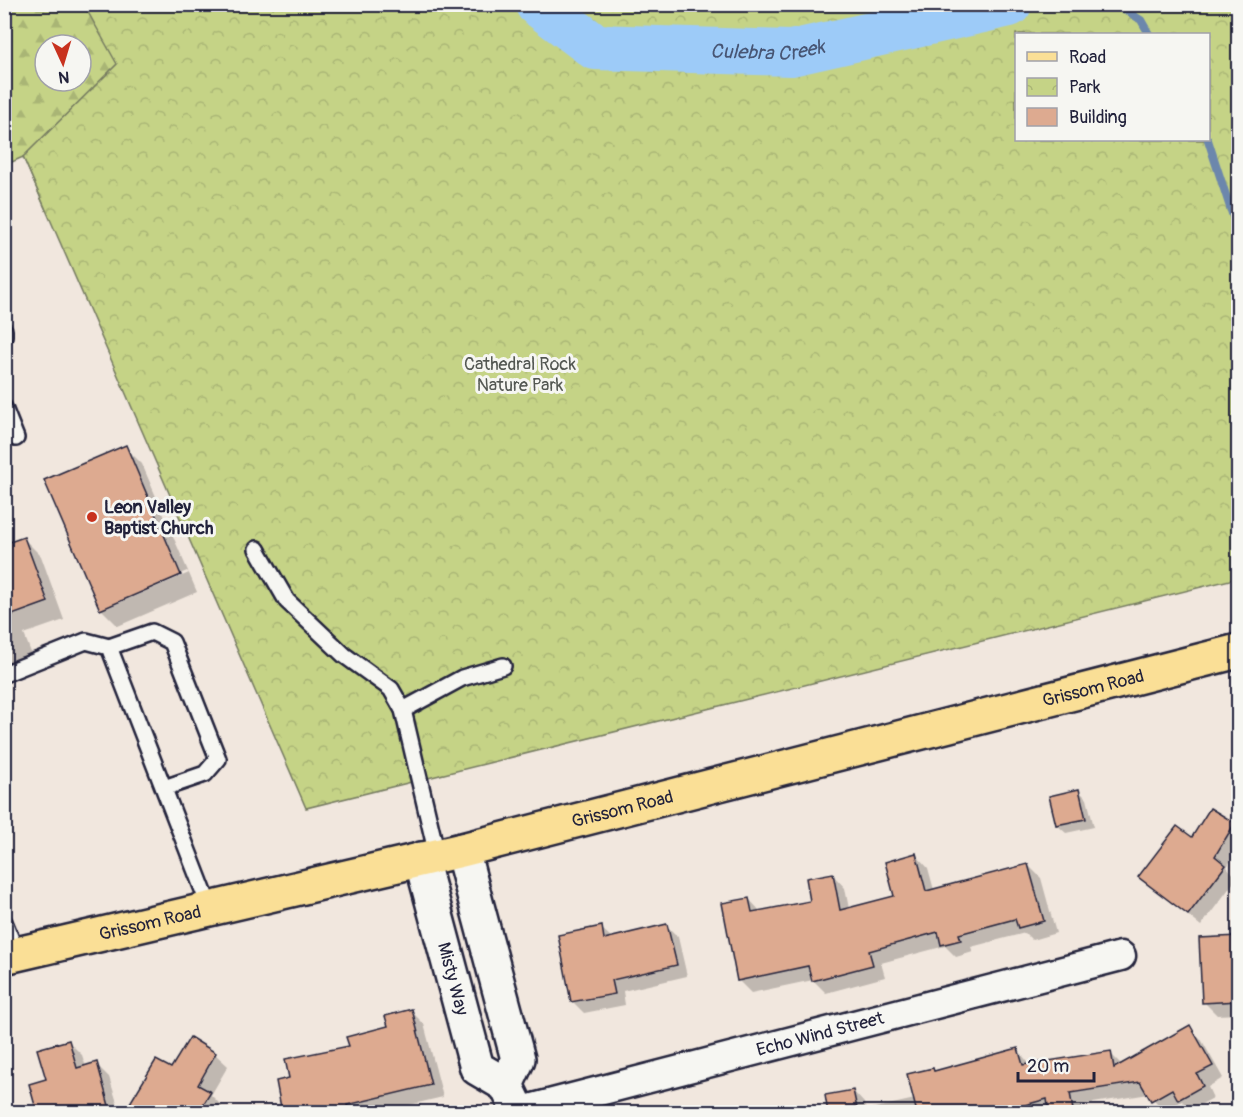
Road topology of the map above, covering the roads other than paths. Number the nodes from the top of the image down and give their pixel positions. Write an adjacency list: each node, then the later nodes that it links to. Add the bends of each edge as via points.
1 (4, 330): 2 (lane)
2 (4, 336)
3 (4, 408): 4 (lane)
4 (16, 438)
5 (257, 549): 10 (lane, via 287,601 344,655 391,689)
6 (109, 647): 9 (lane, via 86,641); 11 (lane); 11 (lane, via 152,632 172,642 218,759 205,774)
7 (1239, 651): 12 (main road, Grissom Road)
8 (502, 666): 10 (lane, via 462,678)
9 (4, 674)
10 (404, 710): 12 (lane)
11 (164, 788): 13 (lane)
12 (440, 855): 13 (main road, Grissom Road); 17 (street, via 518,1059)
13 (210, 908): 15 (main road, Grissom Road)
14 (4, 922): 15 (lane)
15 (11, 956)
16 (1121, 956): 17 (street, Echo Wind Street)
17 (516, 1106)

